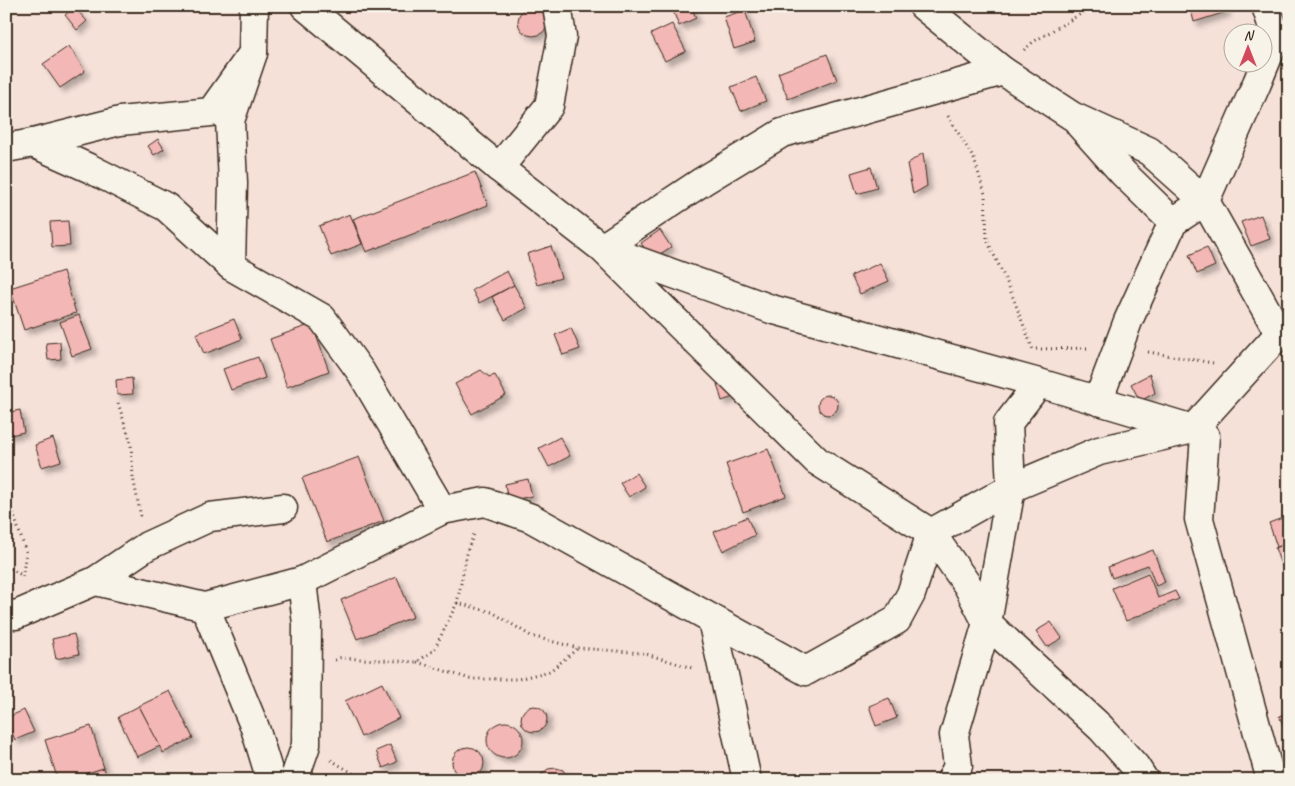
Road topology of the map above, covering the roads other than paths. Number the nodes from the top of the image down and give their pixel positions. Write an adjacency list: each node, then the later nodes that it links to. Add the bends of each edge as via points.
1 (254, 6): 7 (street)
2 (305, 6): 12 (street)
3 (557, 6): 12 (street, via 562,36 549,106)
4 (923, 6): 8 (street)
5 (1266, 6): 6 (street)
6 (1282, 38): 13 (street)
7 (253, 53): 10 (street, via 211,112 120,121); 16 (street, via 230,121 233,183)
8 (1002, 71): 9 (street); 15 (street, via 782,133)
9 (1072, 116): 13 (street, via 1148,151); 14 (street)
10 (33, 143): 11 (street); 16 (street, via 166,207)
11 (6, 148)
12 (499, 168): 15 (street)
13 (1204, 201): 14 (street); 17 (street)
14 (1173, 222): 19 (street, via 1128,321)
15 (602, 248): 18 (street, via 772,309); 24 (street, via 817,461)
16 (231, 266): 23 (street, via 322,318 361,372)
17 (1284, 328): 20 (street)
18 (1039, 383): 19 (street); 21 (street, via 1008,423)
19 (1098, 401): 20 (street)
20 (1193, 429): 21 (street, via 1099,452); 36 (street, via 1204,436 1199,519)
21 (1011, 488): 24 (street); 30 (street)
22 (283, 508): 25 (street, via 210,517 147,546)
23 (442, 510): 26 (street); 29 (street, via 485,502 531,518)
24 (931, 533): 29 (street, via 911,594 897,620 806,671); 30 (street, via 968,586)
25 (95, 581): 27 (street); 28 (street)
26 (302, 581): 27 (street); 32 (street, via 307,624 306,745)
27 (205, 607): 31 (street, via 255,728)
28 (11, 614)
29 (712, 620): 33 (street)
30 (987, 623): 34 (street, via 954,735 958,766); 35 (street, via 1101,728)
31 (271, 780)
32 (294, 780)
33 (747, 780)
34 (951, 780)
35 (1144, 780)
36 (1271, 780)

